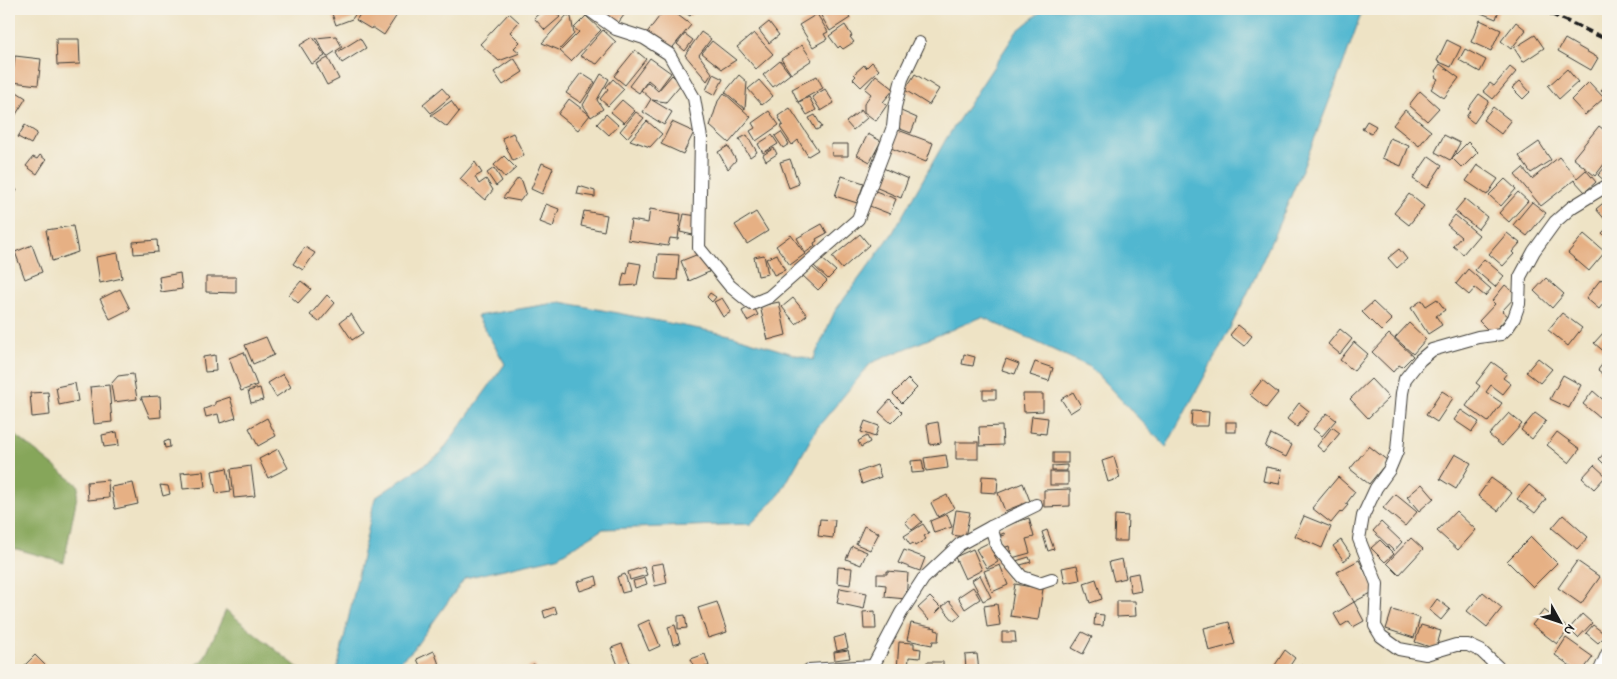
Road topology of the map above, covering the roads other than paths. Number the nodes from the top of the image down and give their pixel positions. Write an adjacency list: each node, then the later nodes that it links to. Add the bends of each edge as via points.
1 (588, 9): 2 (street, via 616,29 644,38 669,54 694,98 701,138 699,248 730,286 752,304 769,297 858,219 893,127 902,79)
2 (919, 43)
3 (1608, 185): 10 (street, via 1566,212 1534,251 1520,277 1519,304 1508,328 1501,334 1432,350 1405,379 1397,451 1363,516 1359,539 1377,584 1375,626 1381,636 1400,648 1426,654 1456,645 1468,645 1481,651)
4 (1036, 506): 5 (street)
5 (991, 527): 6 (street, via 997,547 1022,577 1040,583); 8 (street, via 960,544 923,579)
6 (1052, 579)
7 (1608, 652): 11 (street)
8 (872, 668): 9 (street)
9 (809, 670)
10 (1500, 670)
11 (1600, 670)

